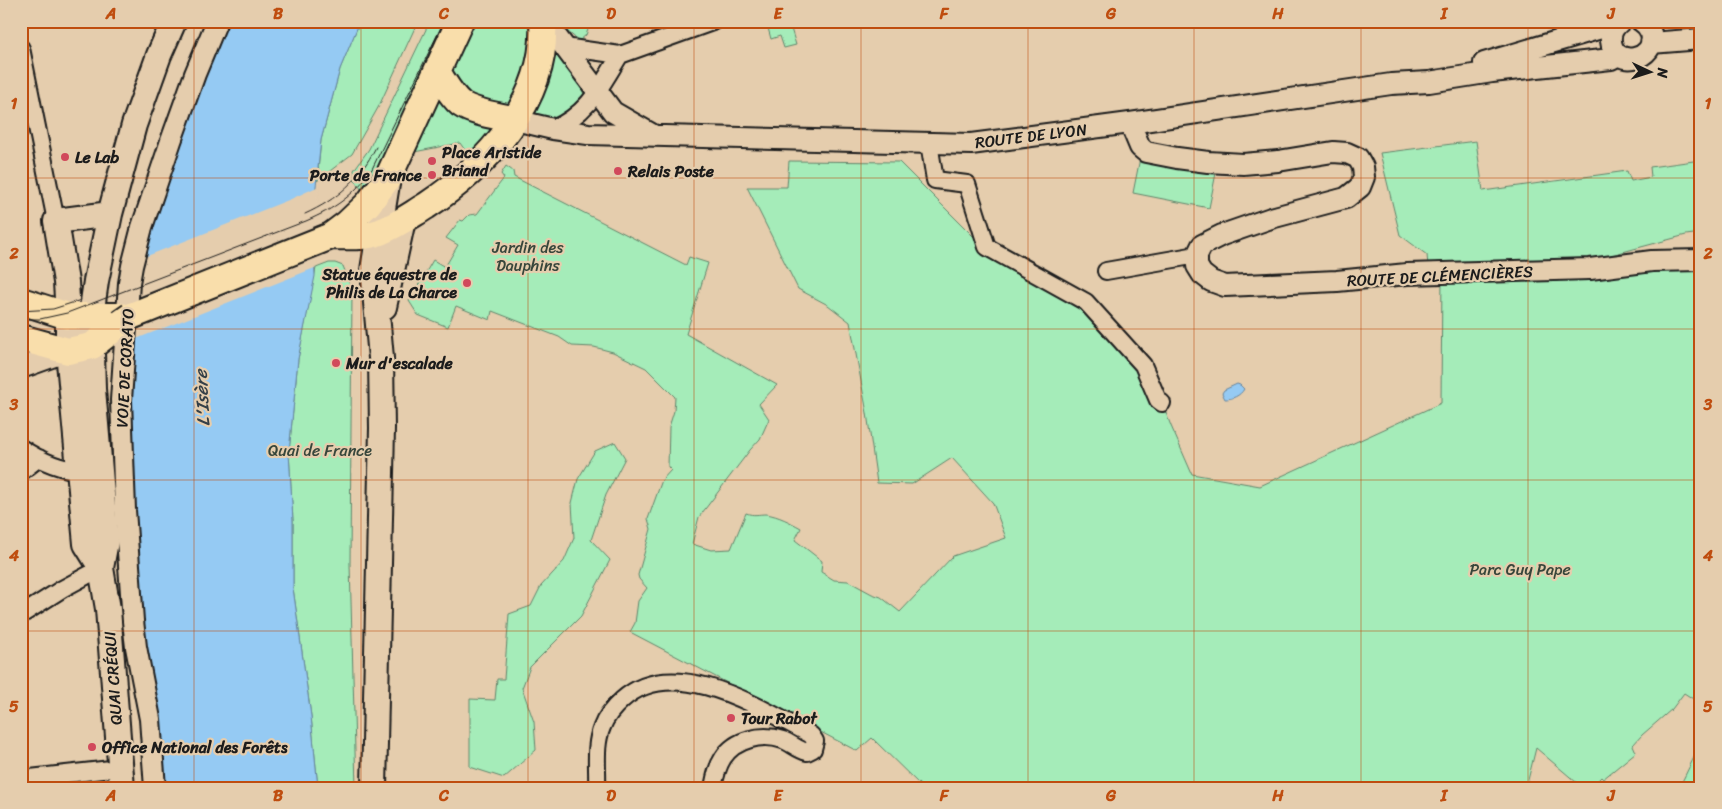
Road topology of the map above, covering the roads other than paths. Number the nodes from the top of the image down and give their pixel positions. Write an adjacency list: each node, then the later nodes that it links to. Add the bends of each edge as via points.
1 (174, 21): 24 (main road, via 134,125)
2 (217, 21): 47 (street, VOIE DE CORATO, via 182,107 140,237 129,283 122,371 122,438 133,621 150,720)
3 (460, 21): 14 (main road)
4 (544, 21): 10 (street); 17 (main road, via 542,52 532,87)
5 (715, 21): 12 (street)
6 (1641, 21): 9 (street, via 1649,29)
7 (1620, 22): 13 (street, via 1611,33 1614,51); 15 (street, via 1491,62 1426,72)
8 (1701, 39): 9 (street)
9 (1651, 42): 13 (street, via 1649,49 1638,58 1625,59)
10 (564, 47): 12 (street); 16 (street)
11 (21, 48): 23 (street)
12 (620, 55): 16 (street)
13 (1618, 55): 15 (street, via 1611,59)
14 (437, 72): 17 (main road, via 461,104); 22 (main road)
15 (1404, 83): 18 (street, ROUTE DE LYON)
16 (597, 91): 19 (street, via 570,122); 20 (street, via 613,112)
17 (516, 120): 19 (street); 25 (main road, via 484,159 449,191)
18 (1130, 123): 21 (street, ROUTE DE LYON, via 971,144); 28 (street, via 1140,147 1155,154 1243,164 1333,152 1358,158 1364,178 1360,187 1346,198 1222,235 1202,245)
19 (553, 129): 20 (street, via 588,134)
20 (655, 136): 21 (street, ROUTE DE LYON)
21 (929, 143): 38 (street, via 935,180 967,184 987,247 1086,302 1143,365)
22 (388, 178): 26 (main road); 27 (main road)
23 (54, 214): 24 (main road); 32 (main road, via 66,282)
24 (110, 214): 32 (main road, via 96,281)
25 (404, 220): 27 (main road); 34 (main road)
26 (342, 232): 27 (main road, via 363,236); 33 (main road)
27 (380, 232): 34 (main road, via 373,270)
28 (1197, 255): 29 (street, ROUTE DE CLÉMENCIÈRES, via 1197,266 1202,274 1224,286 1407,274 1590,269 1652,261); 30 (street)
29 (1701, 260)
30 (1106, 271)
31 (21, 301): 32 (main road)
32 (80, 316): 33 (main road); 36 (main road, QUAI CRÉQUI)
33 (124, 318): 36 (main road)
34 (380, 325): 48 (main road, via 382,428)
35 (21, 338): 36 (main road)
36 (80, 348): 37 (street); 42 (main road, QUAI CRÉQUI, via 93,389)
37 (21, 368)
38 (1162, 403)
39 (21, 448): 40 (street)
40 (39, 458): 41 (street); 42 (street)
41 (21, 472)
42 (87, 478): 43 (main road, QUAI CRÉQUI, via 106,541)
43 (101, 568): 44 (street); 45 (main road, QUAI CRÉQUI, via 108,609)
44 (21, 615)
45 (121, 778): 46 (street)
46 (21, 779)
47 (155, 788)
48 (374, 788)
49 (597, 788): 50 (street, via 597,747 602,728 612,709 628,694 643,686 669,681 713,688 742,698 812,735 815,741 813,749 807,752 783,740 752,737 723,756)
50 (713, 788)

